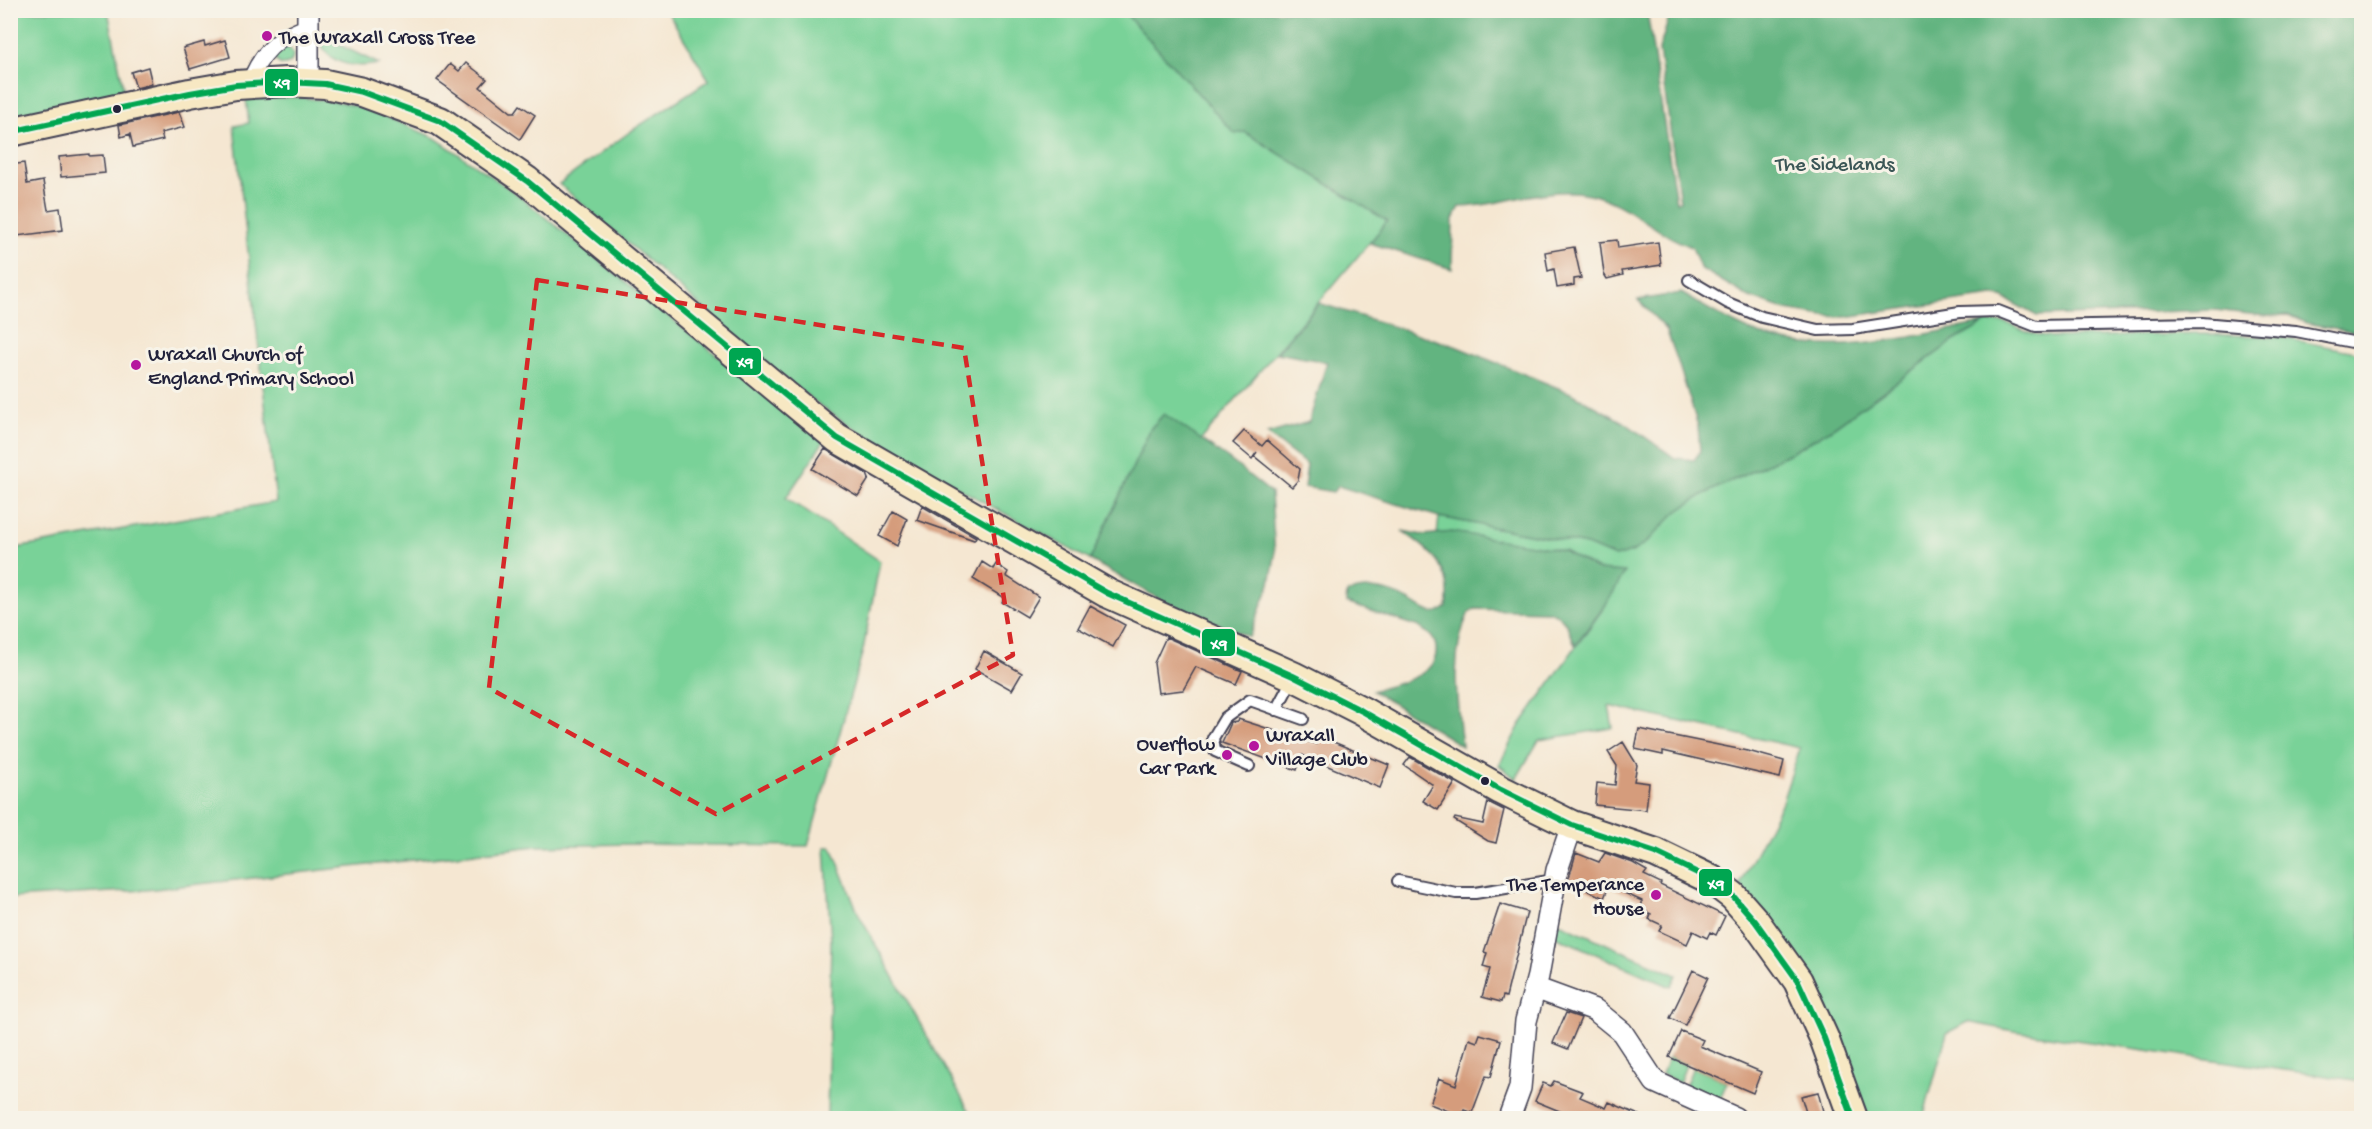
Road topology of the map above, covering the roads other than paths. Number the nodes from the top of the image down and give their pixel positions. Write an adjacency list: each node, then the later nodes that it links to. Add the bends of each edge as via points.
1 (307, 19): 2 (street); 3 (street, via 268,49)
2 (308, 83): 3 (main road); 7 (main road, via 381,97 462,134 527,181 837,438 1107,593)
3 (249, 84): 4 (main road)
4 (10, 132)
5 (1689, 280): 6 (lane, via 1762,317 1818,330 1998,311 2036,326 2202,323 2296,331)
6 (2361, 344)
7 (1293, 676): 8 (lane); 11 (main road)
8 (1276, 710): 9 (lane); 10 (lane, via 1250,700 1225,718 1212,738 1215,751)
9 (1303, 719)
10 (1249, 766)
11 (1572, 825): 12 (street); 17 (main road, via 1686,865 1733,896 1798,981 1824,1038)
12 (1555, 880): 13 (lane, via 1475,893); 14 (street)
13 (1398, 881)
14 (1534, 988): 15 (street, via 1605,1017 1630,1043 1654,1082); 16 (street, via 1524,1034 1520,1088)
15 (1730, 1118)
16 (1509, 1119)
17 (1853, 1119)

